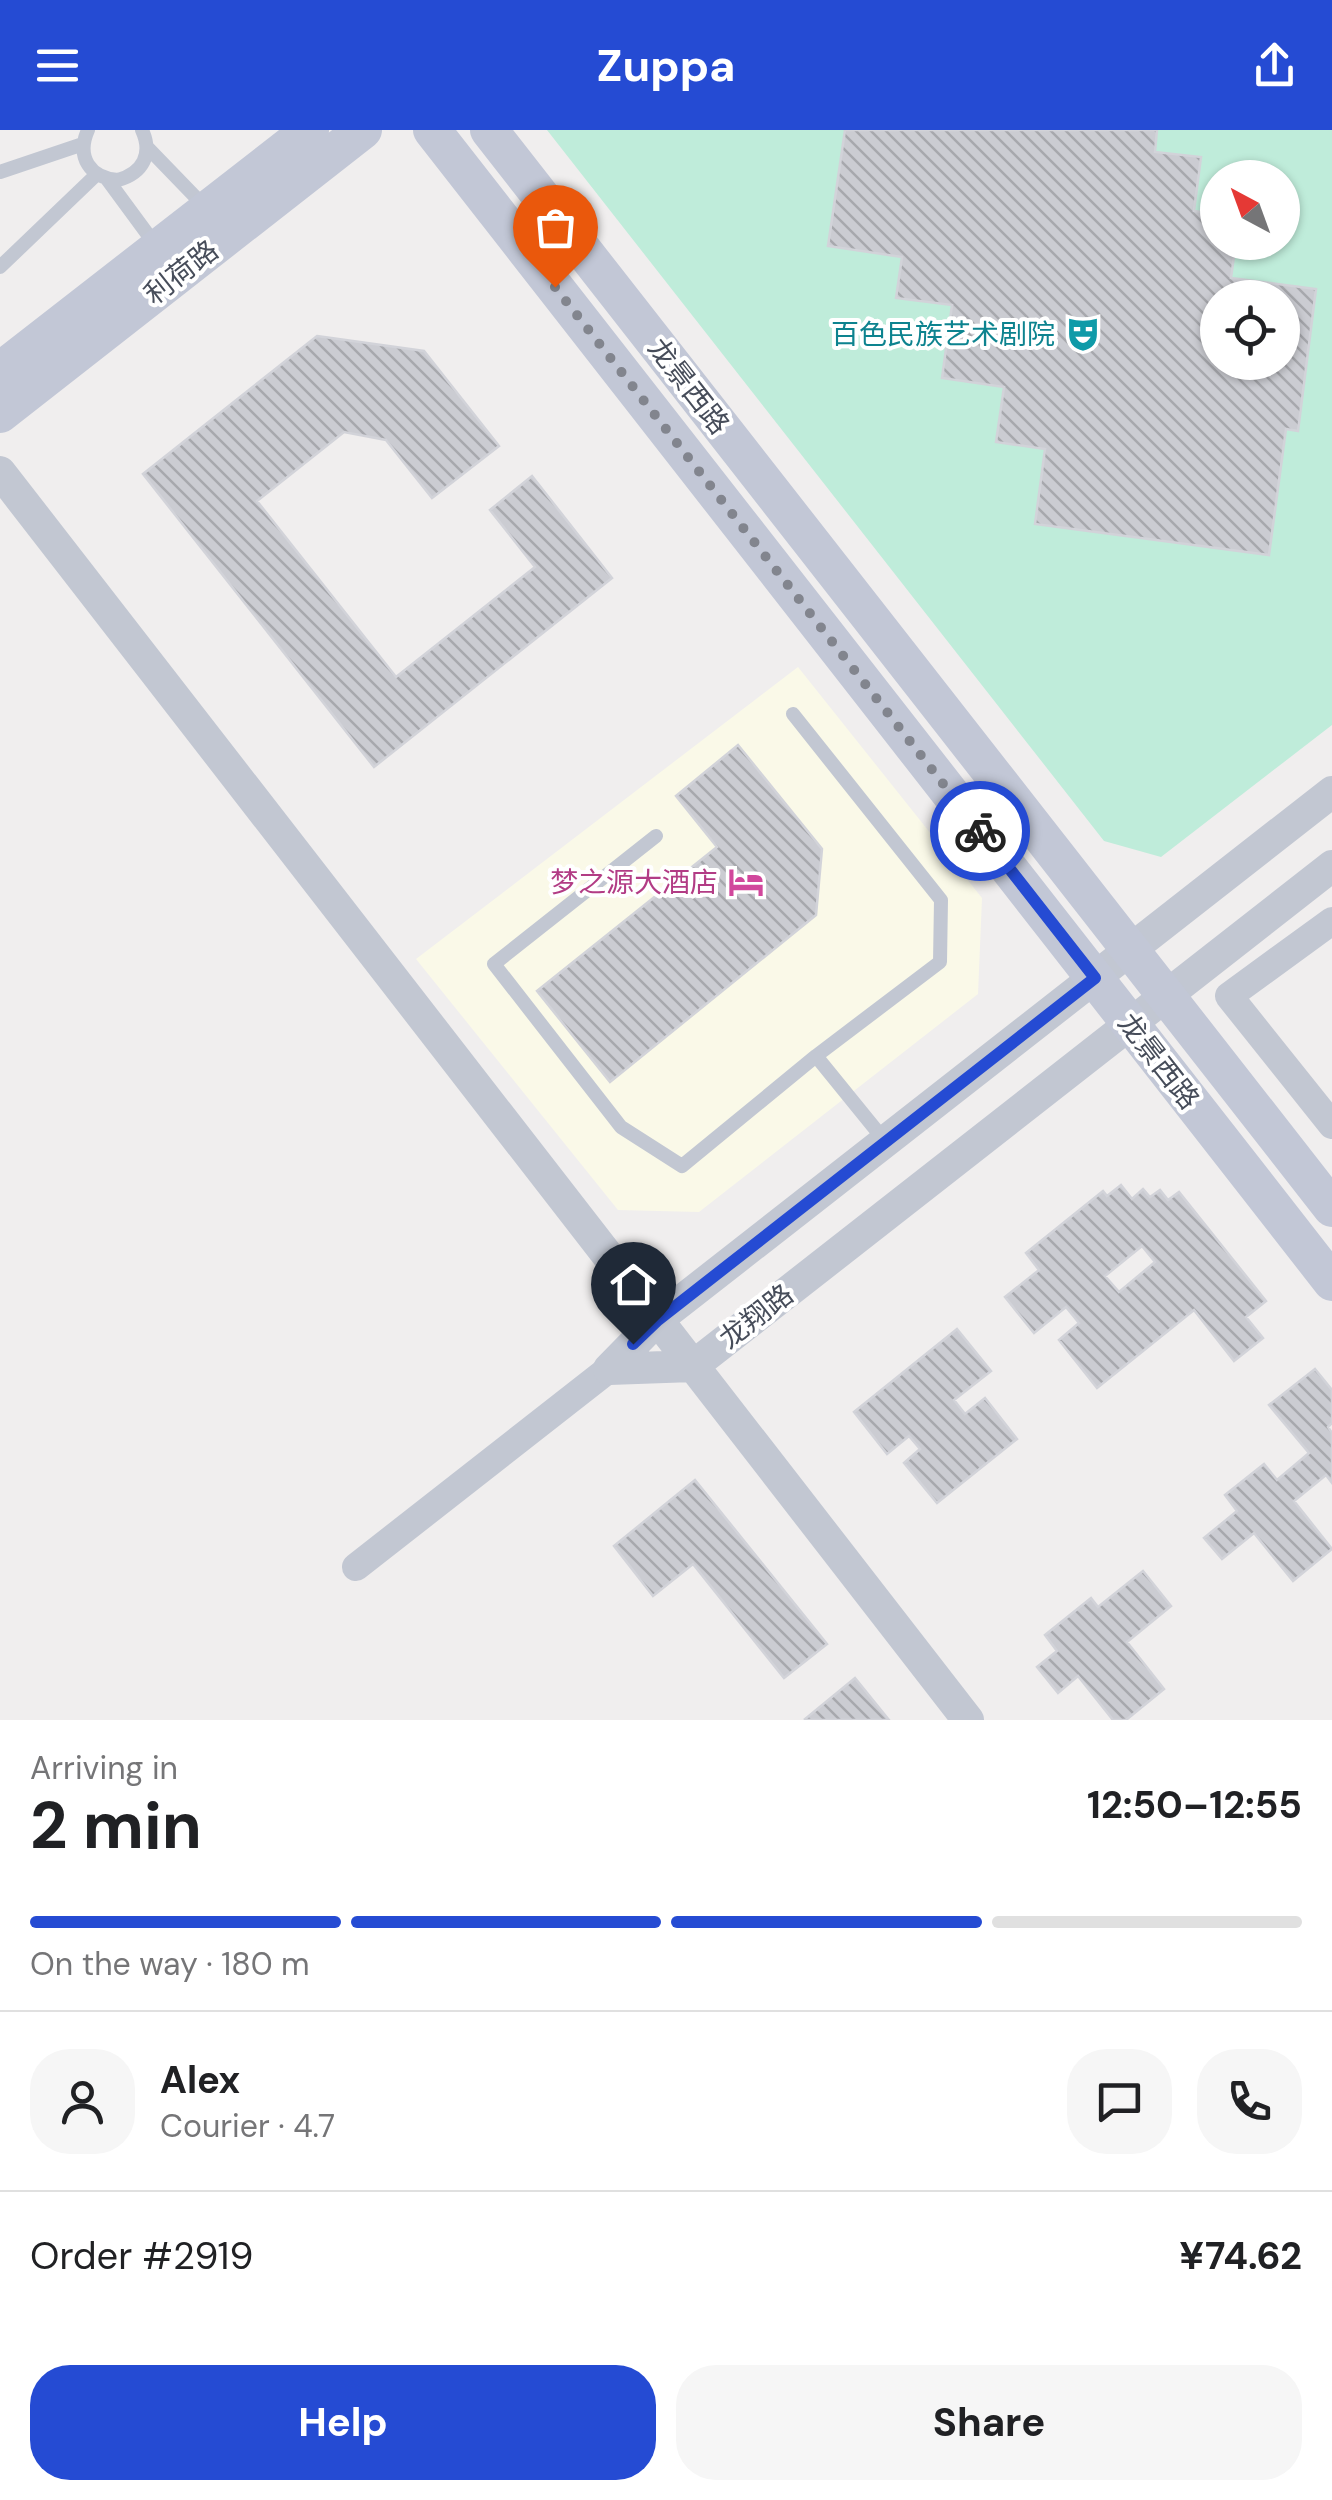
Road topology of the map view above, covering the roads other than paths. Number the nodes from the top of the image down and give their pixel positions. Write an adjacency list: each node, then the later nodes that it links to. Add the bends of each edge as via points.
1 (310, 130): 9 (main road, 利荷路)
2 (363, 130): 13 (main road, 利荷路)
3 (432, 130): 21 (main road, 龙景西路)
4 (489, 130): 20 (main road, 龙景西路)
5 (148, 136): 8 (lane, via 139,170 118,180); 9 (lane)
6 (85, 137): 7 (lane); 8 (lane, via 83,155)
7 (0, 172)
8 (101, 177): 10 (lane); 11 (lane)
9 (208, 210): 10 (main road, 利荷路)
10 (158, 248): 12 (main road, 利荷路)
11 (0, 267)
12 (0, 371)
13 (0, 414)
14 (0, 472): 29 (street)
15 (793, 714): 24 (lane, via 941,900 940,962)
16 (1332, 792): 20 (street, 龙翔路)
17 (656, 836): 24 (lane, via 494,964 621,1128 682,1166)
18 (1332, 866): 22 (street, 龙翔路)
19 (1332, 920): 25 (street, via 1229,996)
20 (1130, 950): 21 (street, 龙翔路); 22 (main road, 龙景西路)
21 (1095, 978): 23 (main road, 龙景西路); 26 (street, 龙翔路)
22 (1166, 996): 23 (street, 龙翔路); 27 (main road, 龙景西路)
23 (1130, 1024): 28 (main road, 龙景西路); 30 (street, 龙翔路)
24 (816, 1056): 26 (lane)
25 (1332, 1124)
26 (886, 1142): 29 (street, 龙翔路)
27 (1332, 1208)
28 (1332, 1282)
29 (658, 1320): 30 (street); 31 (street, 龙翔路)
30 (693, 1366): 31 (street, 龙翔路); 33 (street)
31 (609, 1369): 32 (street)
32 (356, 1567)
33 (968, 1720)

